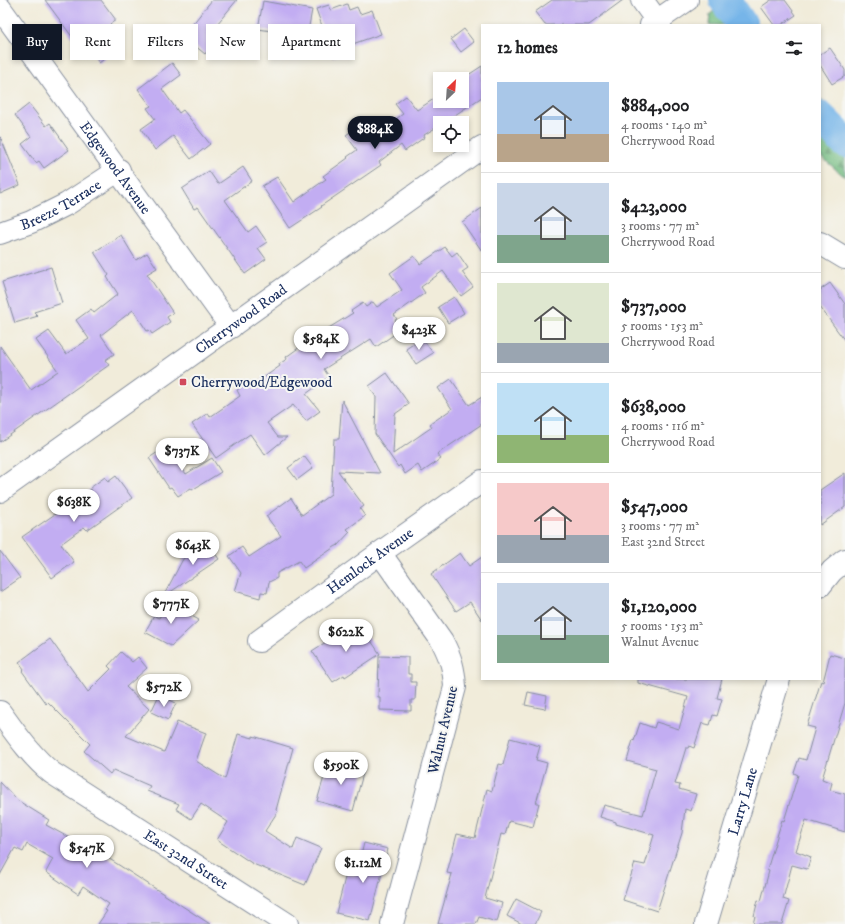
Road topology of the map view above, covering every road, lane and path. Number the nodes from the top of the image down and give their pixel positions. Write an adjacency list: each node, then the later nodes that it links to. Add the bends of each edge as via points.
1 (642, 0): 4 (street)
2 (687, 0): 4 (street)
3 (0, 8): 6 (street, Edgewood Avenue)
4 (656, 24)
5 (481, 148): 10 (street, Cherrywood Road)
6 (118, 170): 7 (street, Breeze Terrace, via 66,204 31,222); 10 (street, Edgewood Avenue)
7 (0, 233)
8 (821, 244): 9 (street)
9 (845, 258)
10 (232, 327): 12 (street, Cherrywood Road)
11 (481, 482): 13 (street, Hemlock Avenue)
12 (0, 491)
13 (380, 553): 16 (street, Hemlock Avenue); 20 (street, Walnut Avenue, via 450,656 455,687)
14 (845, 560): 15 (street)
15 (821, 585)
16 (259, 641)
17 (779, 680): 21 (street, Larry Lane)
18 (0, 712): 19 (street, East 32nd Street, via 29,751 52,773)
19 (287, 924)
20 (392, 924)
21 (706, 924)

